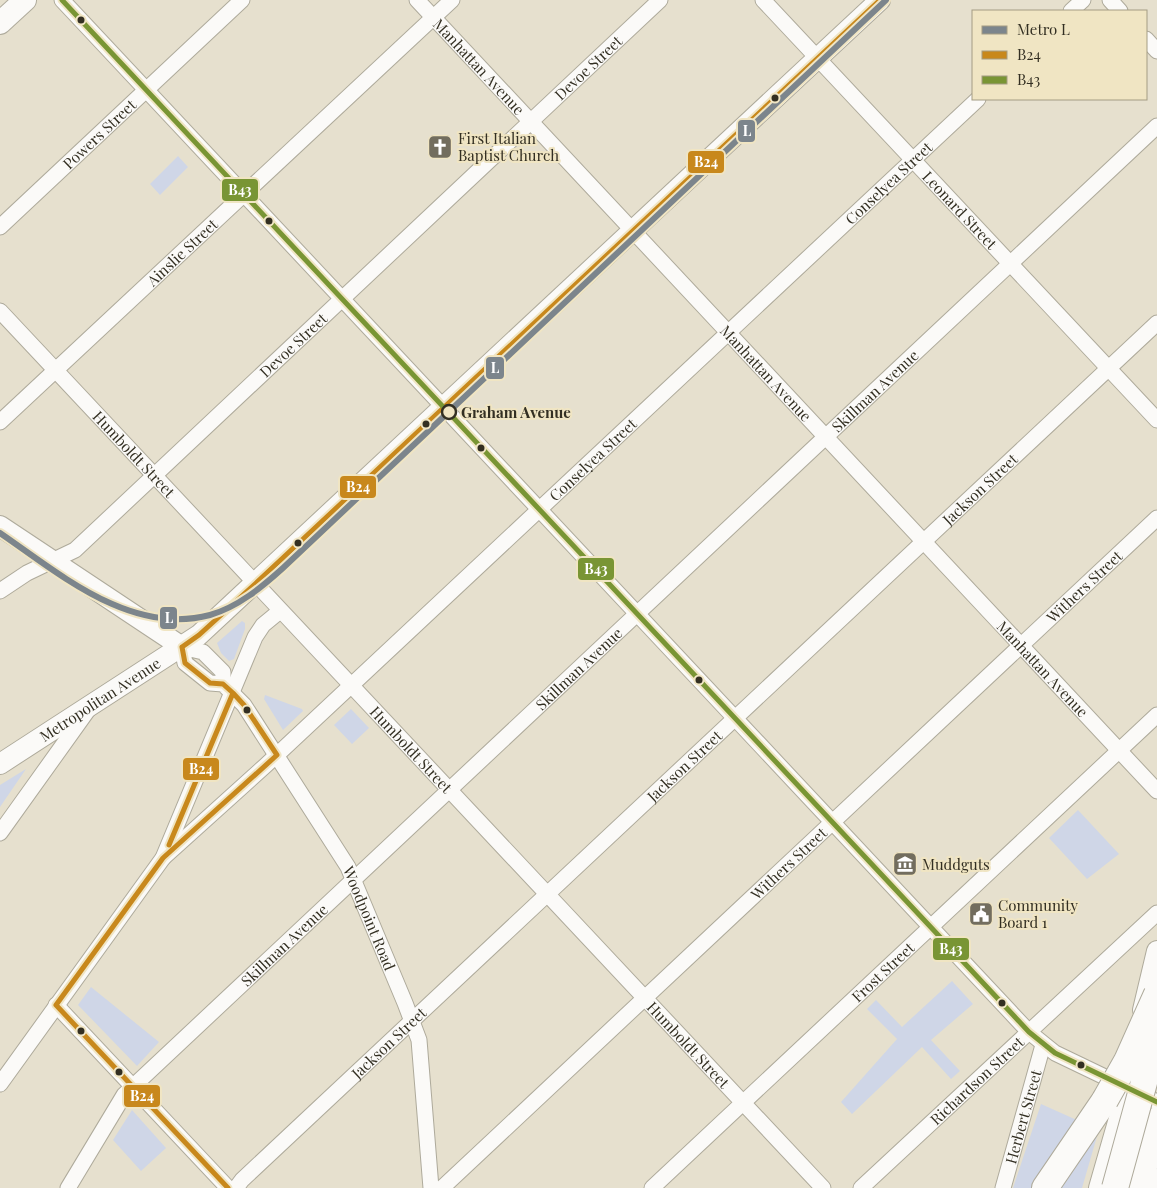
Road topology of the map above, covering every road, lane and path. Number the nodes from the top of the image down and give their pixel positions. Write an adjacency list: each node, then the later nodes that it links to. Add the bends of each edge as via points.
1 (25, 0): 14 (main road)
2 (62, 0): 18 (street)
3 (242, 0): 18 (street, Powers Street)
4 (417, 0): 13 (street, Manhattan Avenue)
5 (452, 0): 13 (street, Ainslie Street)
6 (660, 0): 20 (street, Devoe Street)
7 (763, 0): 17 (street, Leonard Street)
8 (880, 0): 17 (main road, Metropolitan Avenue)
9 (1083, 0): 11 (street)
10 (1110, 0): 12 (street)
11 (1072, 10)
12 (1119, 10)
13 (433, 17): 20 (street, Manhattan Avenue); 23 (street, Ainslie Street)
14 (0, 23)
15 (1147, 40): 16 (street)
16 (1157, 51)
17 (817, 57): 22 (street, Leonard Street); 25 (main road, Metropolitan Avenue)
18 (146, 90): 23 (street); 24 (street, Powers Street)
19 (977, 100): 22 (street, Conselyea Street)
20 (531, 122): 25 (street, Manhattan Avenue); 27 (street, Devoe Street)
21 (1157, 126): 26 (street, Skillman Avenue)
22 (913, 160): 26 (street, Leonard Street); 30 (street, Conselyea Street)
23 (244, 194): 27 (street); 32 (street, Ainslie Street)
24 (0, 227)
25 (632, 230): 30 (street, Manhattan Avenue); 33 (main road, Metropolitan Avenue)
26 (1010, 263): 31 (street, Leonard Street); 36 (street, Skillman Avenue)
27 (342, 298): 33 (street); 37 (street, Devoe Street)
28 (0, 311): 32 (street, Humboldt Street)
29 (1157, 323): 31 (street, Jackson Street)
30 (728, 332): 36 (street, Manhattan Avenue); 38 (street, Conselyea Street)
31 (1108, 369): 34 (street, Leonard Street); 41 (street, Jackson Street)
32 (55, 370): 35 (street, Ainslie Street); 37 (street, Humboldt Street)
33 (444, 407): 38 (street); 43 (main road, Metropolitan Avenue)
34 (1157, 420)
35 (0, 422)
36 (826, 437): 41 (street, Manhattan Avenue); 46 (street, Skillman Avenue)
37 (153, 475): 42 (street, Devoe Street, via 75,550); 43 (street, Humboldt Street)
38 (539, 509): 46 (street); 49 (street, Conselyea Street)
39 (1157, 518): 47 (street, Withers Street)
40 (0, 526): 42 (main road)
41 (923, 542): 47 (street, Manhattan Avenue); 53 (street, Jackson Street)
42 (52, 561): 44 (street, Devoe Street); 48 (main road)
43 (255, 584): 45 (street, Humboldt Street); 48 (main road, Metropolitan Avenue)
44 (0, 591)
45 (280, 611): 49 (street, Humboldt Street); 50 (street, via 263,625)
46 (637, 614): 53 (street); 57 (street, Skillman Avenue)
47 (1021, 646): 54 (street, Manhattan Avenue); 59 (street, Withers Street)
48 (182, 647): 50 (street, Woodpoint Road, via 185,663 210,683); 51 (main road, Metropolitan Avenue)
49 (351, 686): 55 (street, Conselyea Street); 57 (street, Humboldt Street)
50 (228, 688): 55 (street, Woodpoint Road, via 244,705); 61 (street)
51 (91, 706): 56 (main road, Metropolitan Avenue); 60 (street)
52 (1157, 715): 54 (street, Frost Street)
53 (735, 718): 59 (street); 63 (street, Jackson Street)
54 (1119, 750): 58 (street, Manhattan Avenue); 65 (street, Frost Street)
55 (277, 755): 61 (street, Conselyea Street); 62 (street, Woodpoint Road)
56 (0, 764)
57 (448, 790): 62 (street, Skillman Avenue); 63 (street, Humboldt Street)
58 (1157, 791)
59 (833, 822): 65 (street); 68 (street, Withers Street)
60 (0, 833)
61 (163, 858): 69 (street)
62 (353, 880): 70 (street, Woodpoint Road); 75 (street, Skillman Avenue)
63 (547, 894): 68 (street, Humboldt Street); 70 (street, Jackson Street)
64 (1157, 913): 71 (street, Richardson Street)
65 (930, 927): 71 (street); 78 (street, Frost Street)
66 (1157, 951): 76 (main road)
67 (1157, 994): 80 (highway, bridge, via 1112,1089)
68 (645, 999): 78 (street, Humboldt Street); 86 (street, Withers Street)
69 (56, 1005): 74 (street); 75 (street)
70 (411, 1021): 84 (street, Jackson Street); 85 (street, Woodpoint Road, via 418,1040)
71 (1029, 1032): 73 (street); 89 (street, Richardson Street)
72 (1157, 1035): 94 (highway, bridge)
73 (1043, 1045): 76 (street); 90 (street, Herbert Street)
74 (0, 1084)
75 (133, 1086): 82 (street, Skillman Avenue, via 124,1095); 83 (street)
76 (1128, 1086): 77 (street); 93 (main road)
77 (1157, 1102)
78 (742, 1103): 87 (street, Frost Street); 88 (street, Humboldt Street)
79 (1157, 1120): 95 (highway)
80 (1066, 1157): 91 (highway); 92 (highway)
81 (1157, 1180): 96 (main road)
82 (68, 1188)
83 (228, 1188)
84 (236, 1188)
85 (431, 1188)
86 (442, 1188)
87 (652, 1188)
88 (823, 1188)
89 (861, 1188)
90 (1003, 1188)
91 (1045, 1188)
92 (1053, 1188)
93 (1099, 1188)
94 (1115, 1188)
95 (1138, 1188)
96 (1155, 1188)

